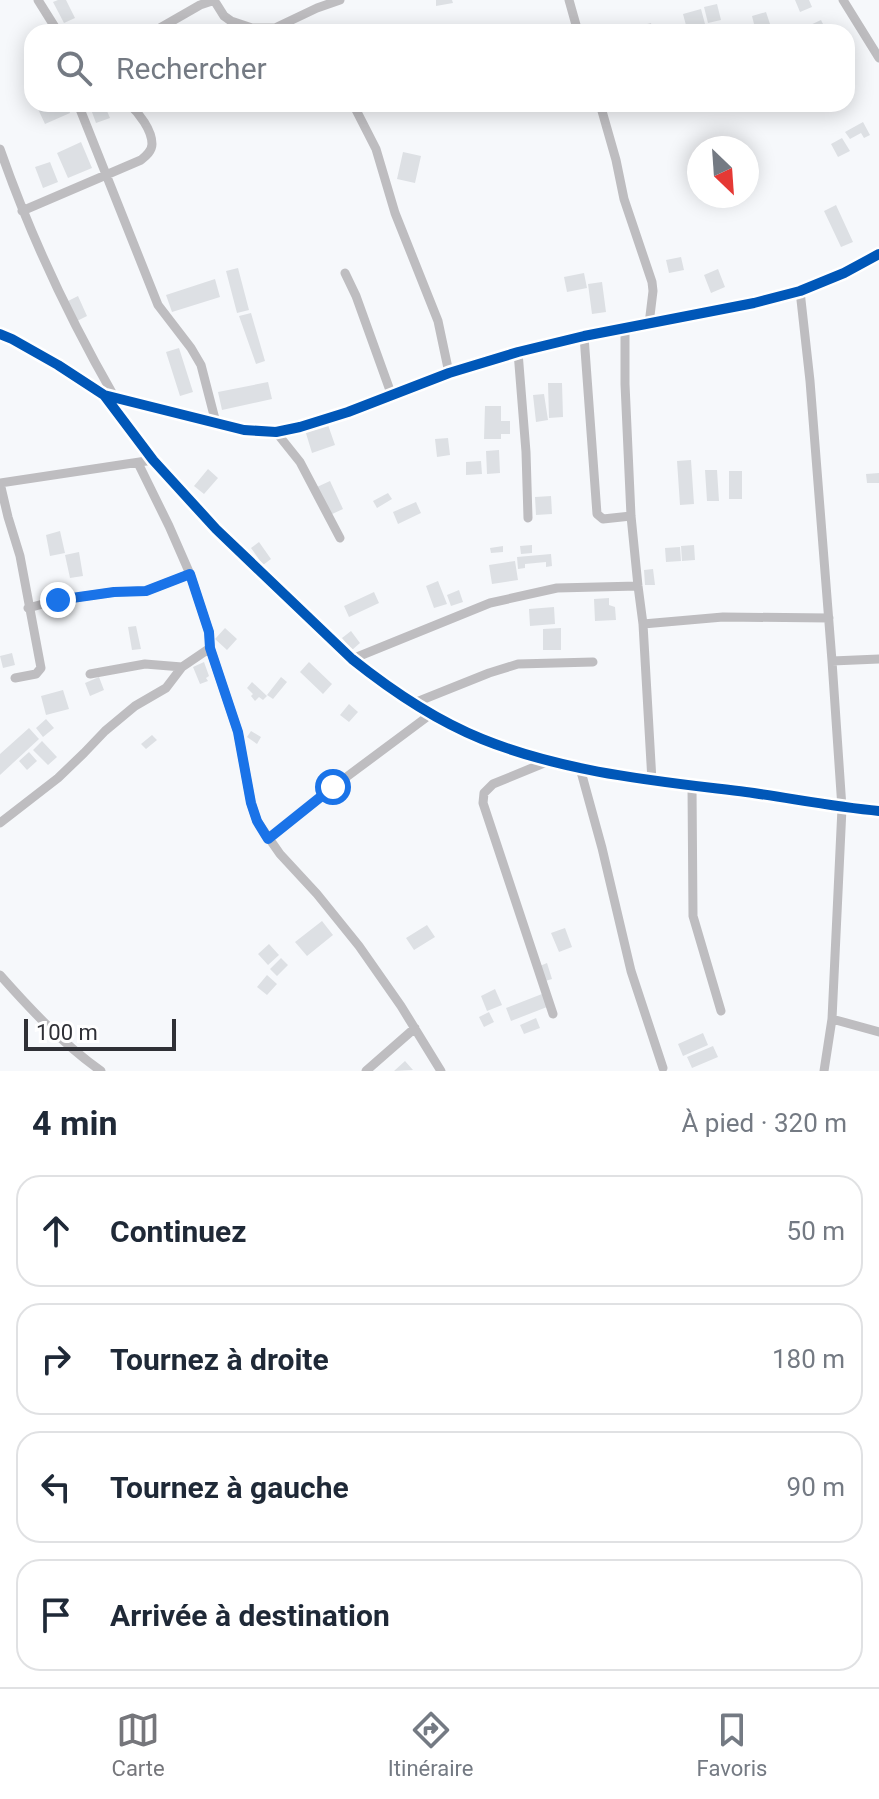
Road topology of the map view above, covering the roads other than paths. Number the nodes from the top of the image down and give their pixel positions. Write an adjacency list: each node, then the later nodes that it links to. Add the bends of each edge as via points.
1 (214, 0): 7 (street); 8 (street, via 224,16)
2 (340, 0): 9 (street)
3 (569, 0): 10 (street)
4 (843, 0): 11 (street)
5 (40, 1): 6 (street)
6 (53, 24)
7 (167, 24)
8 (240, 24)
9 (288, 24)
10 (576, 24)
11 (879, 58)
12 (81, 112): 17 (street)
13 (135, 112): 17 (street, via 146,125 150,152)
14 (357, 112): 27 (street, via 376,149 438,321)
15 (602, 112): 22 (street, via 652,282)
16 (0, 149): 18 (street)
17 (106, 176): 18 (street); 30 (street, via 158,305 201,365)
18 (22, 211): 28 (street)
19 (879, 254): 21 (street)
20 (345, 273): 29 (street)
21 (800, 291): 22 (street); 41 (street)
22 (649, 324): 23 (street)
23 (625, 328): 25 (street); 35 (street)
24 (0, 334): 28 (street)
25 (584, 336): 26 (street); 35 (street, via 597,514 603,519)
26 (518, 352): 27 (street); 36 (street)
27 (449, 373): 29 (street)
28 (109, 396): 30 (street); 32 (street)
29 (392, 396): 31 (street)
30 (216, 423): 31 (street)
31 (276, 432): 37 (street, via 300,462)
32 (153, 460): 33 (street); 44 (street, via 216,529)
33 (138, 463): 34 (street); 38 (street)
34 (0, 483): 40 (street)
35 (631, 516): 39 (street)
36 (528, 518)
37 (340, 538)
38 (190, 574): 40 (street, via 146,591); 43 (street)
39 (638, 586): 42 (street); 44 (street, via 557,588 490,603)
40 (28, 608): 50 (street, via 41,668)
41 (829, 618): 42 (street, via 723,617); 46 (street)
42 (643, 624): 55 (street)
43 (210, 648): 48 (street); 60 (street, via 238,732 251,803)
44 (352, 659): 51 (street)
45 (879, 659): 46 (street)
46 (832, 661): 57 (street)
47 (593, 662): 51 (street, via 518,664)
48 (182, 667): 49 (street, via 145,664); 59 (street, via 166,688 135,706)
49 (90, 674)
50 (15, 678)
51 (414, 703): 52 (street)
52 (431, 714): 53 (street, via 484,740); 60 (street)
53 (549, 761): 54 (street); 63 (street, via 493,784 483,803)
54 (580, 768): 55 (street); 67 (street, via 631,971)
55 (652, 781): 56 (street)
56 (692, 786): 57 (street); 62 (street, via 693,916)
57 (842, 808): 58 (street); 64 (street)
58 (879, 811)
59 (0, 823)
60 (268, 839): 65 (street, via 359,946)
61 (0, 975): 68 (street, via 35,1014)
62 (721, 1011)
63 (553, 1014)
64 (832, 1019): 66 (street); 71 (street)
65 (415, 1028): 69 (street); 70 (street)
66 (879, 1032)
67 (663, 1068)
68 (101, 1071)
69 (366, 1071)
70 (441, 1071)
71 (824, 1071)

